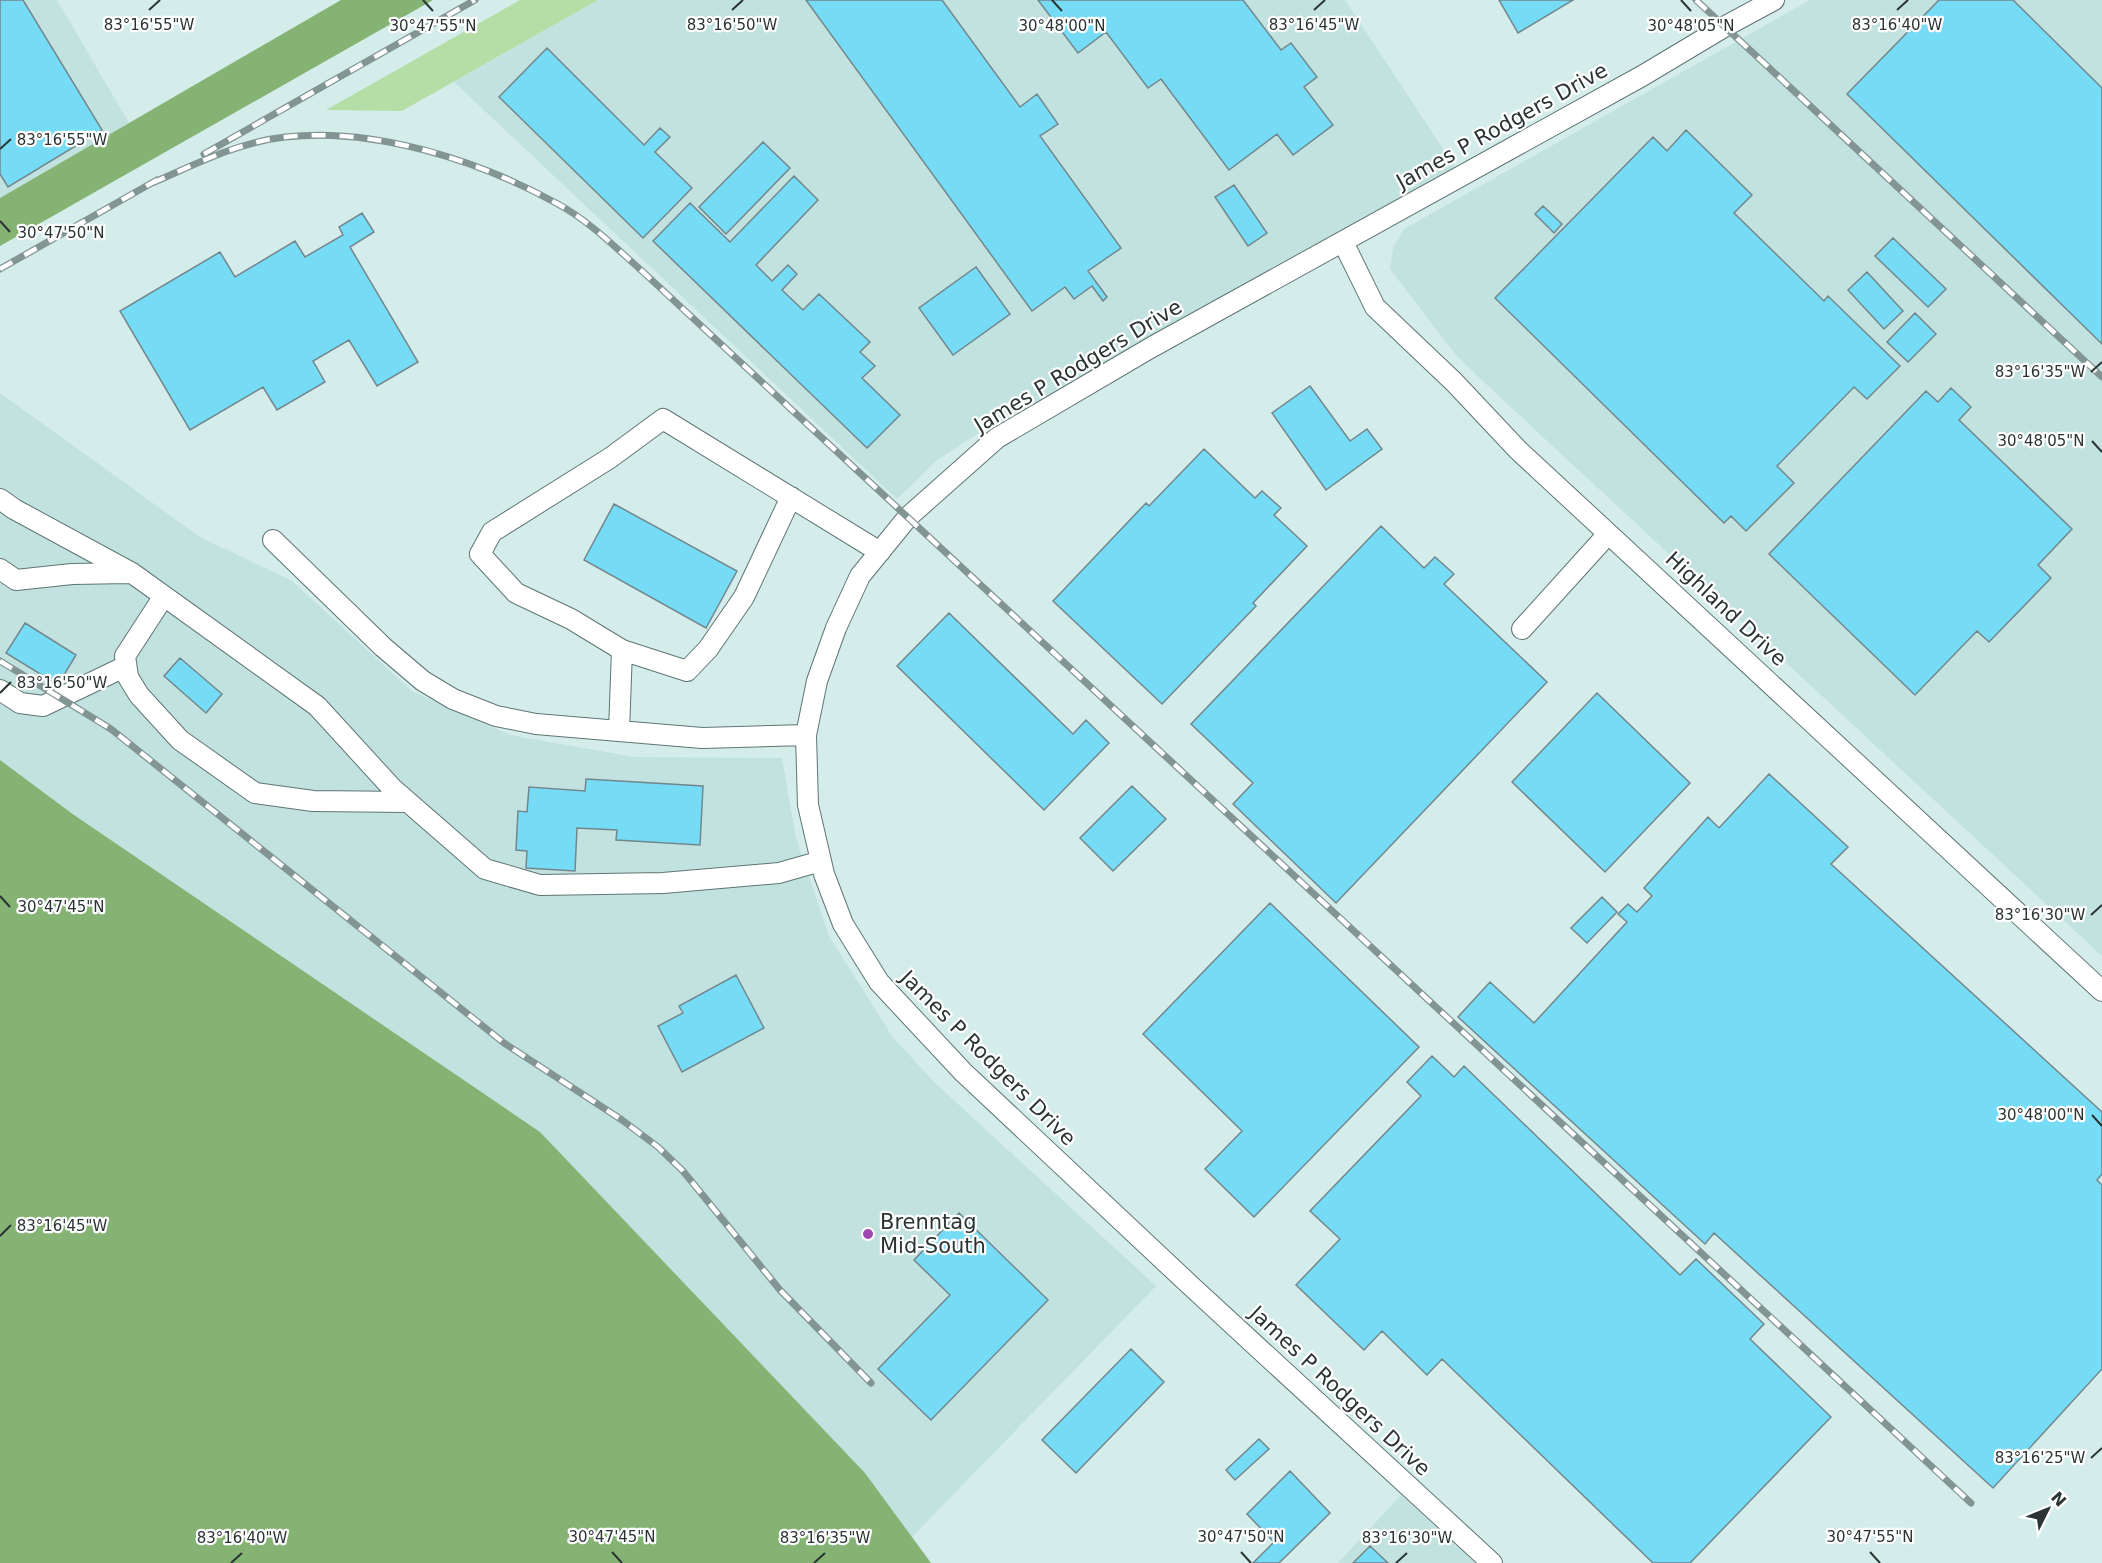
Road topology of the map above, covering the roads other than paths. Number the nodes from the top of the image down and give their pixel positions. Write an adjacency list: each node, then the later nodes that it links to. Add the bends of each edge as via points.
1 (1774, 0): 2 (street, James P Rodgers Drive)
2 (1343, 242): 5 (street, Highland Drive, via 1375,307); 7 (street, James P Rodgers Drive, via 997,438 908,517)
3 (791, 497): 7 (street); 12 (street, via 744,597 708,649 687,670); 12 (street, via 663,419 610,458 492,532 480,554 516,593)
4 (0, 499): 9 (street)
5 (1608, 534): 11 (street); 19 (street, Highland Drive)
6 (273, 540): 15 (street, via 383,647 423,681 453,699 496,716 536,724)
7 (880, 552): 16 (street, James P Rodgers Drive, via 860,576 836,627 817,681)
8 (0, 569): 9 (street, via 16,580)
9 (132, 573): 10 (street)
10 (164, 596): 13 (street, via 125,656); 17 (street, via 317,706)
11 (1522, 629)
12 (622, 650): 15 (street)
13 (126, 666): 14 (street, via 44,706 20,704); 17 (street, via 139,695 180,740 255,793 313,801)
14 (0, 690)
15 (619, 730): 16 (street, via 702,738)
16 (806, 735): 18 (street, James P Rodgers Drive, via 808,805)
17 (408, 802): 18 (street, via 485,869 540,885 663,883 779,873)
18 (821, 861): 20 (street, James P Rodgers Drive, via 843,924 879,982 963,1072)
19 (2102, 991)
20 (1492, 1563)

